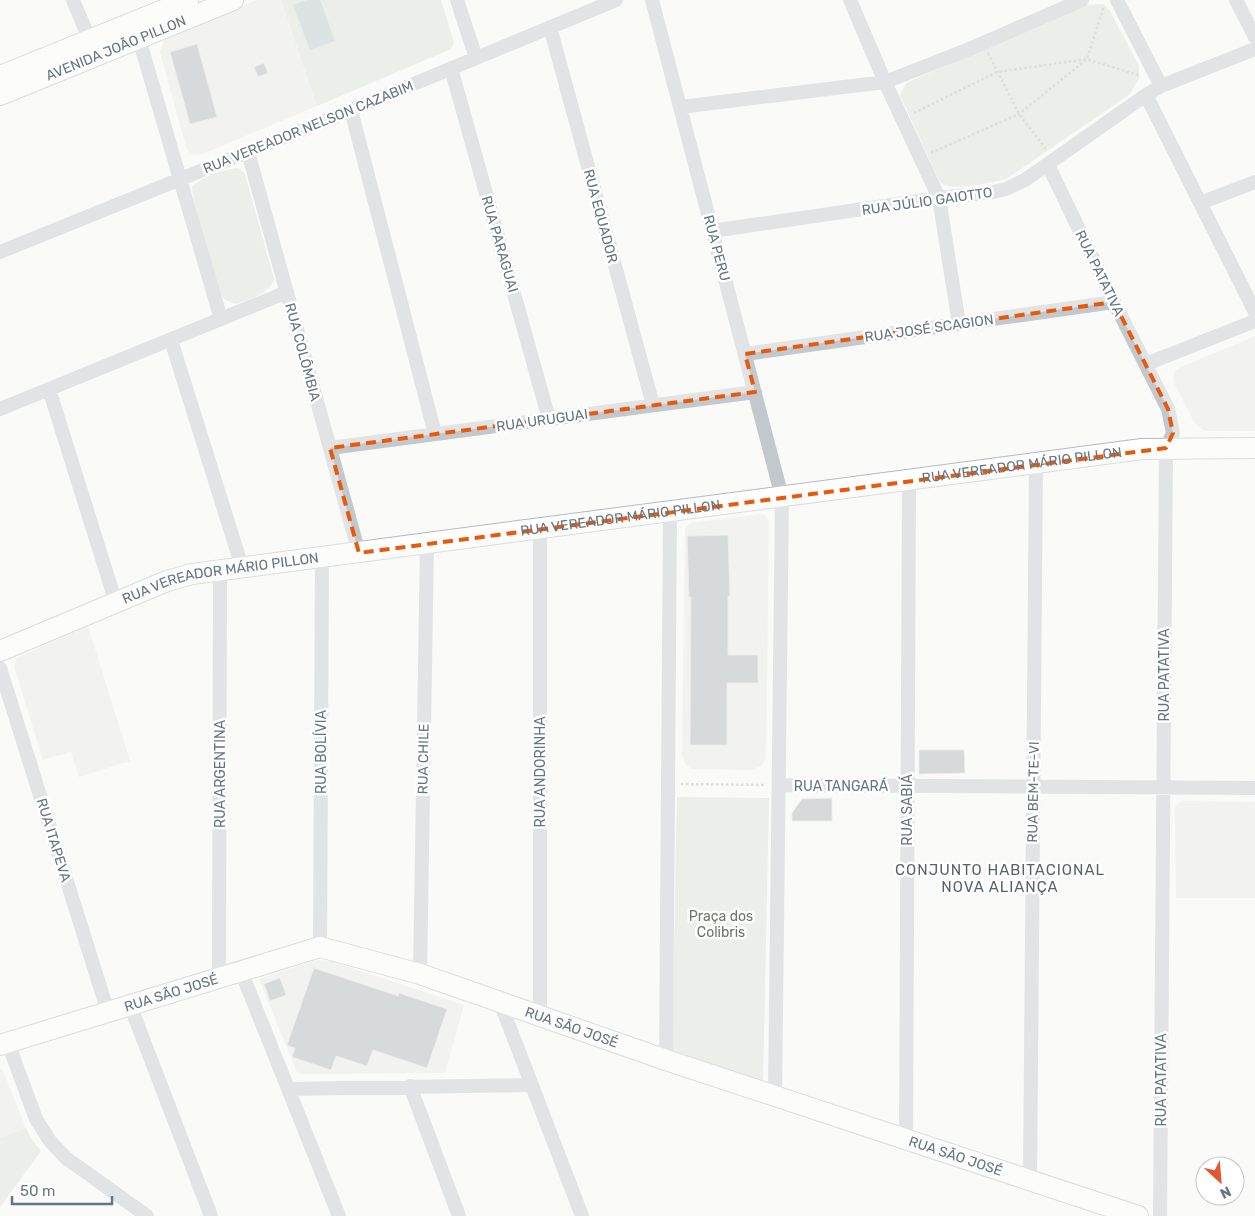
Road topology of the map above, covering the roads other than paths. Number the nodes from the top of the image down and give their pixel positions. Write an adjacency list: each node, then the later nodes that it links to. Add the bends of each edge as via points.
1 (73, 0): 14 (street)
2 (188, 0): 12 (street, AVENIDA JOÃO PILLON)
3 (233, 0): 12 (street, AVENIDA JOÃO PILLON)
4 (457, 0): 16 (street)
5 (616, 0): 11 (street, RUA VEREADOR NELSON CAZABIM)
6 (652, 0): 23 (street, RUA PERU)
7 (850, 0): 19 (street)
8 (1082, 0): 19 (street)
9 (1117, 0): 20 (street)
10 (1236, 0): 13 (street)
11 (550, 27): 16 (street, RUA VEREADOR NELSON CAZABIM); 44 (street, RUA EQUADOR)
12 (137, 30): 14 (street, AVENIDA JOÃO PILLON); 27 (street)
13 (1255, 37)
14 (93, 48): 18 (street, AVENIDA JOÃO PILLON); 22 (street, AVENIDA JOÃO PILLON)
15 (1255, 49): 20 (street, RUA JÚLIO GAIOTTO)
16 (476, 58): 17 (street, RUA VEREADOR NELSON CAZABIM)
17 (451, 68): 24 (street, RUA VEREADOR NELSON CAZABIM); 46 (street, RUA PARAGUAI)
18 (0, 76)
19 (885, 82): 23 (street); 29 (street)
20 (1160, 84): 21 (street, RUA JÚLIO GAIOTTO)
21 (1146, 95): 26 (street, RUA JÚLIO GAIOTTO); 30 (street)
22 (0, 96)
23 (680, 107): 31 (street, RUA PERU)
24 (351, 110): 25 (street, RUA VEREADOR NELSON CAZABIM); 47 (street)
25 (248, 152): 27 (street, RUA VEREADOR NELSON CAZABIM); 33 (street, RUA COLÔMBIA)
26 (1051, 162): 29 (street, RUA JÚLIO GAIOTTO, via 1006,189); 34 (street, RUA PATATIVA)
27 (181, 179): 32 (street, RUA VEREADOR NELSON CAZABIM); 36 (street)
28 (1255, 182): 30 (street)
29 (938, 198): 31 (street, RUA JÚLIO GAIOTTO); 38 (street)
30 (1200, 203): 35 (street)
31 (712, 231): 40 (street, RUA PERU)
32 (0, 252)
33 (287, 292): 36 (street); 48 (street, RUA COLÔMBIA)
34 (1114, 302): 38 (street, RUA JOSÉ SCAGION); 41 (street, RUA PATATIVA)
35 (1255, 312)
36 (221, 319): 39 (street)
37 (1255, 321): 41 (street)
38 (959, 324): 40 (street, RUA JOSÉ SCAGION)
39 (171, 340): 42 (street); 59 (street)
40 (744, 354): 43 (street, RUA PERU)
41 (1146, 364): 49 (street, RUA PATATIVA, via 1168,409 1173,433)
42 (49, 389): 45 (street); 61 (street)
43 (755, 392): 44 (street, RUA URUGUAI); 53 (street, RUA PERU)
44 (653, 405): 46 (street, RUA URUGUAI)
45 (0, 410)
46 (549, 419): 47 (street, RUA URUGUAI)
47 (435, 434): 48 (street, RUA URUGUAI)
48 (330, 448): 57 (street, RUA COLÔMBIA)
49 (1166, 448): 50 (street, RUA VEREADOR MÁRIO PILLON); 51 (street, RUA VEREADOR MÁRIO PILLON); 67 (street, RUA PATATIVA)
50 (1255, 448)
51 (1036, 463): 52 (street, RUA VEREADOR MÁRIO PILLON); 66 (street, RUA BEM-TE-VI)
52 (909, 481): 53 (street, RUA VEREADOR MÁRIO PILLON); 65 (street, RUA SABIÁ)
53 (782, 497): 54 (street, RUA VEREADOR MÁRIO PILLON); 64 (street)
54 (670, 512): 55 (street, RUA VEREADOR MÁRIO PILLON); 78 (street)
55 (540, 529): 56 (street, RUA VEREADOR MÁRIO PILLON); 76 (street, RUA ANDORINHA)
56 (427, 544): 57 (street, RUA VEREADOR MÁRIO PILLON); 71 (street, RUA CHILE)
57 (359, 553): 58 (street, RUA VEREADOR MÁRIO PILLON)
58 (322, 557): 59 (street, RUA VEREADOR MÁRIO PILLON); 69 (street, RUA BOLÍVIA)
59 (242, 568): 60 (street, RUA VEREADOR MÁRIO PILLON)
60 (220, 570): 61 (street, RUA VEREADOR MÁRIO PILLON, via 167,581); 72 (street, RUA ARGENTINA)
61 (116, 602): 62 (street, RUA VEREADOR MÁRIO PILLON)
62 (0, 652)
63 (0, 668): 75 (street, RUA ITAPEVA)
64 (779, 785): 65 (street, RUA TANGARÁ); 82 (street)
65 (907, 786): 66 (street, RUA TANGARÁ); 83 (street, RUA SABIÁ)
66 (1033, 787): 67 (street, RUA TANGARÁ); 84 (street, RUA BEM-TE-VI)
67 (1163, 788): 68 (street, RUA TANGARÁ); 91 (street, RUA PATATIVA)
68 (1255, 788)
69 (320, 947): 70 (street, RUA SÃO JOSÉ); 71 (street, RUA SÃO JOSÉ)
70 (241, 971): 72 (street, RUA SÃO JOSÉ); 81 (street)
71 (420, 974): 73 (street, RUA SÃO JOSÉ)
72 (219, 978): 74 (street, RUA SÃO JOSÉ)
73 (500, 1002): 76 (street, RUA SÃO JOSÉ); 79 (street)
74 (130, 1006): 75 (street, RUA SÃO JOSÉ); 86 (street)
75 (108, 1012): 77 (street, RUA SÃO JOSÉ)
76 (540, 1015): 78 (street, RUA SÃO JOSÉ)
77 (4, 1044): 85 (street, via 36,1119 50,1141 66,1158)
78 (666, 1060): 82 (street, RUA SÃO JOSÉ)
79 (532, 1085): 80 (street); 89 (street)
80 (410, 1086): 81 (street); 88 (street)
81 (289, 1089): 87 (street)
82 (774, 1095): 83 (street, RUA SÃO JOSÉ)
83 (906, 1140): 84 (street, RUA SÃO JOSÉ)
84 (1030, 1181): 90 (street, RUA SÃO JOSÉ)
85 (146, 1216)
86 (211, 1216)
87 (340, 1216)
88 (460, 1216)
89 (582, 1216)
90 (1138, 1216)
91 (1160, 1216)

